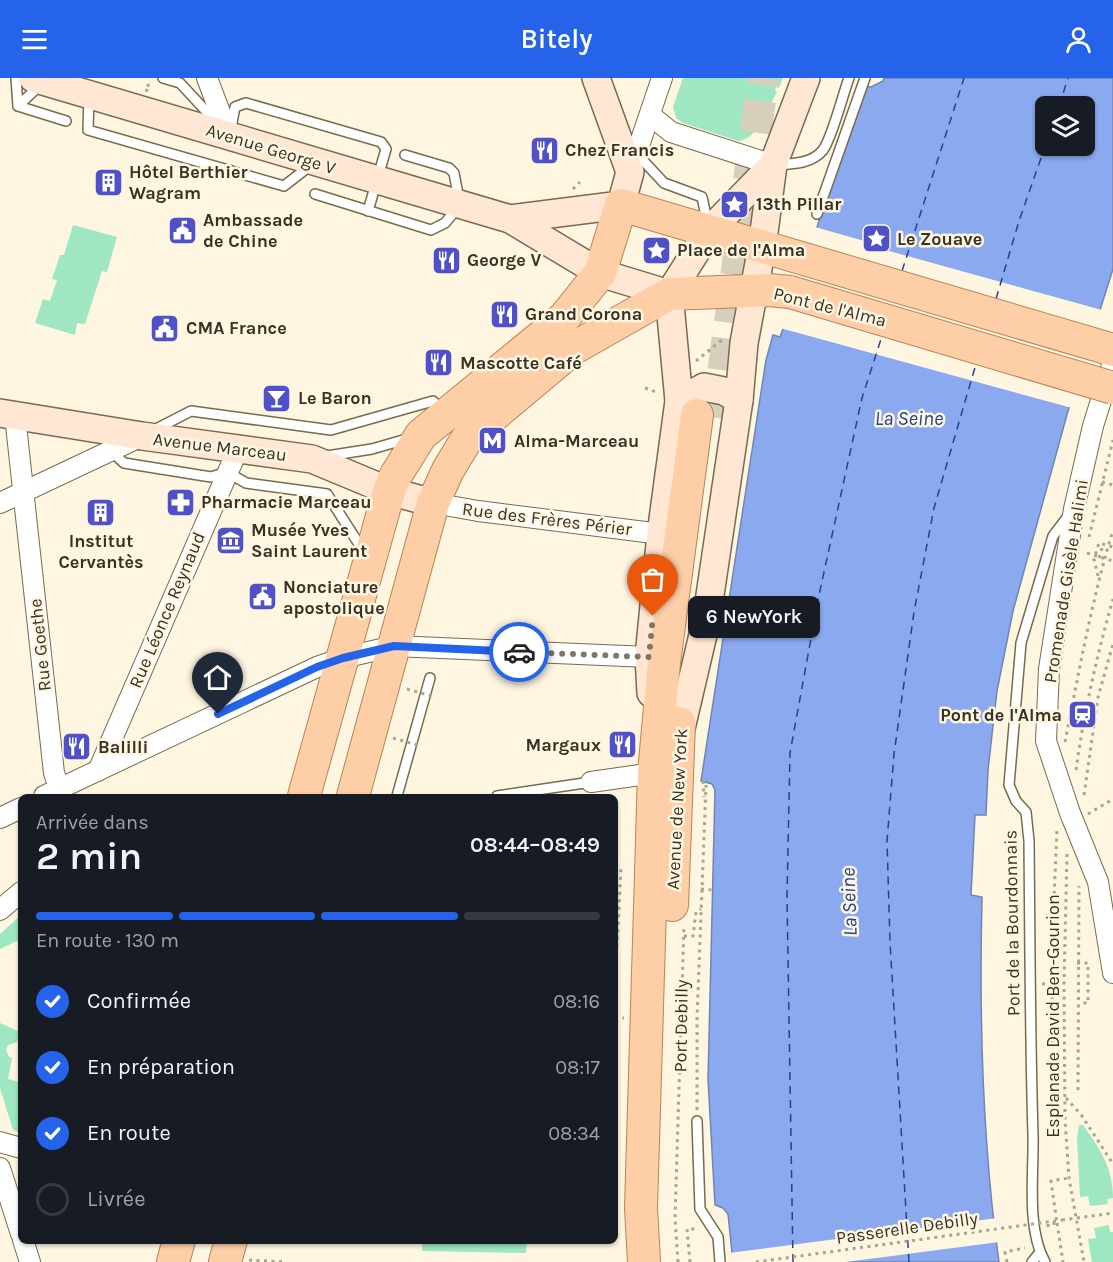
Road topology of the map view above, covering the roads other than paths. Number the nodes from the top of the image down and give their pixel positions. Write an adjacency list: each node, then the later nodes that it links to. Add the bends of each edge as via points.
1 (16, 78): 10 (lane)
2 (163, 78): 14 (lane, via 180,83)
3 (207, 78): 14 (street)
4 (596, 78): 17 (street)
5 (662, 78): 11 (street)
6 (806, 78): 18 (street)
7 (849, 78): 18 (lane, via 823,150 806,161)
8 (865, 78): 24 (lane)
9 (61, 83): 10 (lane); 14 (street, Avenue George V); 16 (lane, via 88,130 284,186)
10 (18, 106): 12 (lane)
11 (650, 115): 17 (street); 18 (street, via 671,132)
12 (66, 120)
13 (630, 134): 17 (lane)
14 (229, 136): 16 (street, Avenue George V); 19 (lane, via 235,107 246,103 381,142 386,149)
15 (405, 155): 21 (lane, via 449,168 454,174)
16 (315, 162): 19 (street, Avenue George V)
17 (634, 163): 22 (street); 26 (lane, via 664,183 702,197)
18 (783, 165): 26 (street); 27 (street)
19 (377, 180): 21 (street, Avenue George V); 23 (lane)
20 (315, 195): 23 (lane)
21 (460, 205): 23 (lane, via 445,223 431,230); 25 (street, Avenue George V)
22 (621, 205): 25 (street, Avenue George V); 26 (main road); 28 (main road)
23 (368, 211)
24 (818, 214)
25 (510, 219): 28 (street, Avenue George V)
26 (709, 231): 27 (main road); 30 (street)
27 (762, 247): 29 (street); 31 (main road, Pont de l'Alma)
28 (600, 273): 30 (street); 36 (main road, via 564,318)
29 (754, 291): 30 (main road); 33 (main road, Pont de l'Alma, bridge, via 790,292); 34 (street, Avenue de New York, via 744,343)
30 (669, 294): 34 (street, Avenue de New York); 45 (main road, via 574,348 468,437)
31 (1113, 350)
32 (1113, 362): 46 (street, Promenade Gisèle Halimi)
33 (1113, 388)
34 (698, 405): 47 (street, Avenue de New York); 54 (main road, via 664,663); 79 (main road, Avenue de New York, via 678,741 660,1210)
35 (7, 414): 38 (street, Avenue Marceau); 43 (street, Rue Goethe)
36 (445, 414): 37 (main road); 38 (lane, via 433,401 331,430 191,411)
37 (421, 435): 40 (lane, via 372,449); 42 (main road)
38 (142, 436): 39 (street); 41 (street, Avenue Marceau)
39 (111, 451): 41 (lane, via 124,463 211,477); 43 (street)
40 (312, 459): 41 (street, Avenue Marceau); 42 (street, Avenue Marceau)
41 (232, 460): 48 (lane, via 246,483 327,494); 53 (street, Rue Léonce Reynaud)
42 (389, 491): 45 (street, Avenue Marceau); 48 (main road)
43 (23, 493): 44 (street); 56 (street, Rue Goethe)
44 (0, 503)
45 (434, 503): 47 (street, Rue des Frères Périer); 49 (main road)
46 (1074, 508): 65 (street, Promenade Gisèle Halimi, via 1049,669 1046,741 1098,882); 74 (lane, Port de la Bourdonnais, via 1053,536 1021,643 1009,785 1026,812 1029,841 1032,1203)
47 (660, 534): 50 (street, Avenue de New York)
48 (370, 560): 51 (main road)
49 (394, 646): 50 (street); 51 (street); 58 (main road)
50 (649, 657): 54 (street, Avenue de New York)
51 (343, 658): 53 (street); 57 (main road)
52 (430, 678): 59 (lane)
53 (98, 771): 56 (street)
54 (654, 772): 55 (street); 78 (main road, Avenue de New York, via 641,1197)
55 (591, 782): 60 (lane)
56 (55, 794)
57 (305, 794)
58 (354, 794)
59 (398, 794)
60 (510, 794)
61 (18, 809): 62 (street)
62 (0, 818)
63 (18, 895): 64 (street)
64 (0, 910)
65 (1113, 973)
66 (697, 1121): 80 (lane, via 700,1209 718,1237)
67 (0, 1142): 68 (street)
68 (18, 1147)
69 (0, 1168): 70 (street)
70 (18, 1225)
71 (24, 1244): 76 (street)
72 (178, 1244): 77 (main road)
73 (233, 1244): 75 (main road)
74 (1039, 1249): 81 (lane); 82 (lane, Port de la Bourdonnais)
75 (240, 1261)
76 (30, 1262)
77 (174, 1262)
78 (644, 1262)
79 (665, 1262)
80 (720, 1262)
81 (1032, 1262)
82 (1045, 1262)

